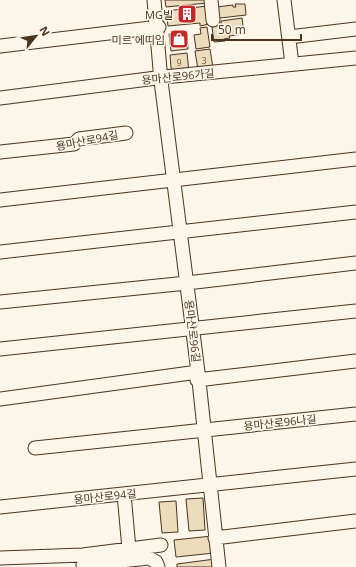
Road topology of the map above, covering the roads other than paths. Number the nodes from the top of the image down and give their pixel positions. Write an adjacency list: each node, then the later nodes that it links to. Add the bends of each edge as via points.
1 (154, 0): 5 (street, 용마산로96길)
2 (211, 0): 4 (street)
3 (284, 0): 7 (street)
4 (213, 20)
5 (157, 27): 8 (street); 11 (street, 용마산로96길)
6 (356, 29): 7 (street)
7 (289, 37): 10 (street)
8 (0, 46)
9 (356, 58): 10 (street, 용마산로96가길)
10 (292, 64): 11 (street, 용마산로96가길)
11 (161, 77): 12 (street, 용마산로96가길); 16 (street, 용마산로96길)
12 (0, 98)
13 (126, 133): 14 (street, 용마산로94길, via 79,139 74,144)
14 (0, 152)
15 (356, 159): 16 (street)
16 (175, 180): 17 (street); 19 (street, 용마산로96길)
17 (0, 200)
18 (356, 212): 19 (street)
19 (181, 231): 20 (street); 22 (street, 용마산로96길)
20 (0, 252)
21 (356, 263): 22 (street)
22 (187, 283): 23 (street); 25 (street, 용마산로96길)
23 (0, 302)
24 (356, 311): 25 (street)
25 (193, 328): 26 (street); 28 (street, 용마산로96길)
26 (0, 349)
27 (356, 361): 28 (street)
28 (198, 377): 29 (street); 31 (street, 용마산로96길)
29 (0, 399)
30 (356, 414): 31 (street, 용마산로96나길)
31 (204, 431): 32 (street); 34 (street, 용마산로96길)
32 (35, 448)
33 (356, 469): 34 (street)
34 (209, 484): 35 (street, 용마산로94길); 38 (street, 용마산로96길)
35 (124, 494): 36 (street, 용마산로94길); 40 (street)
36 (0, 507)
37 (356, 521): 38 (street)
38 (215, 538): 45 (street, 용마산로96길)
39 (161, 545): 40 (street)
40 (129, 549): 42 (street)
41 (0, 558): 42 (street)
42 (83, 562): 43 (street)
43 (97, 565): 44 (street, via 149,558 156,562)
44 (158, 567)
45 (219, 567)

